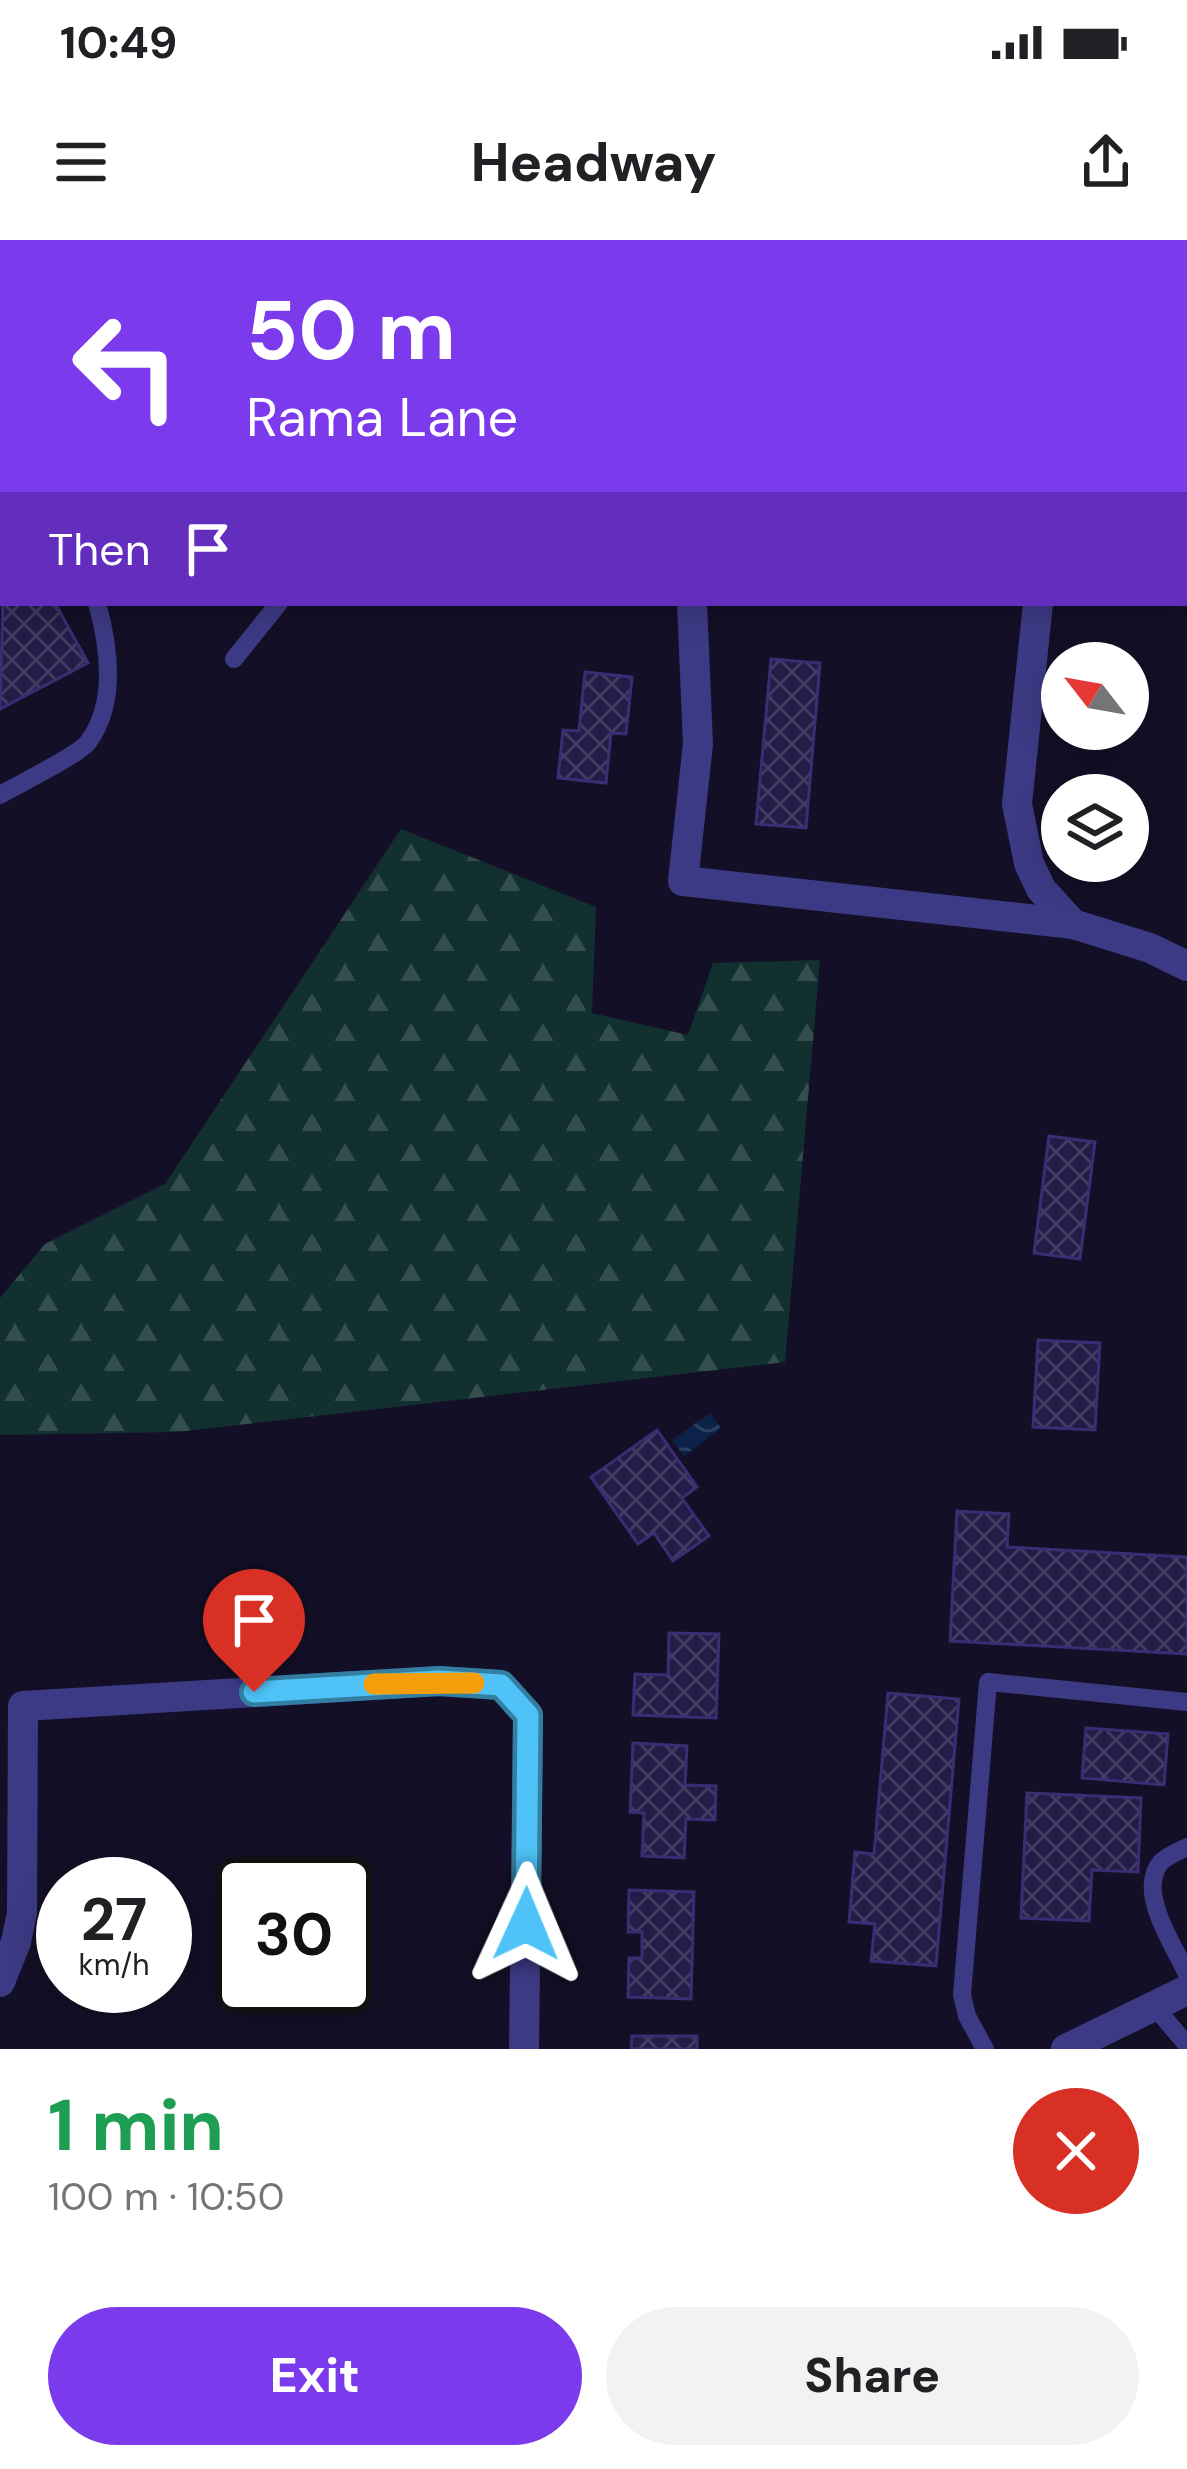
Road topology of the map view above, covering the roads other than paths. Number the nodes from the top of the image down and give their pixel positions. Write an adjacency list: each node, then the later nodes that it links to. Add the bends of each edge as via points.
1 (98, 606): 6 (lane, via 108,692 88,744)
2 (277, 606): 5 (lane)
3 (692, 606): 7 (street, via 698,744 683,881)
4 (1038, 606): 7 (street, via 1019,819 1041,889)
5 (234, 659)
6 (0, 795)
7 (1073, 924): 8 (street)
8 (1187, 966)
9 (1187, 1702): 17 (lane, via 988,1682 962,1995)
10 (1187, 1847): 11 (lane, via 1163,1860 1151,1881)
11 (1187, 1974)
12 (0, 1982): 16 (street, via 22,1913 22,1706 439,1681 501,1685 528,1715)
13 (1187, 1990): 14 (street)
14 (1154, 2006): 15 (lane); 18 (street)
15 (1187, 2044)
16 (524, 2049)
17 (985, 2049)
18 (1066, 2049)

